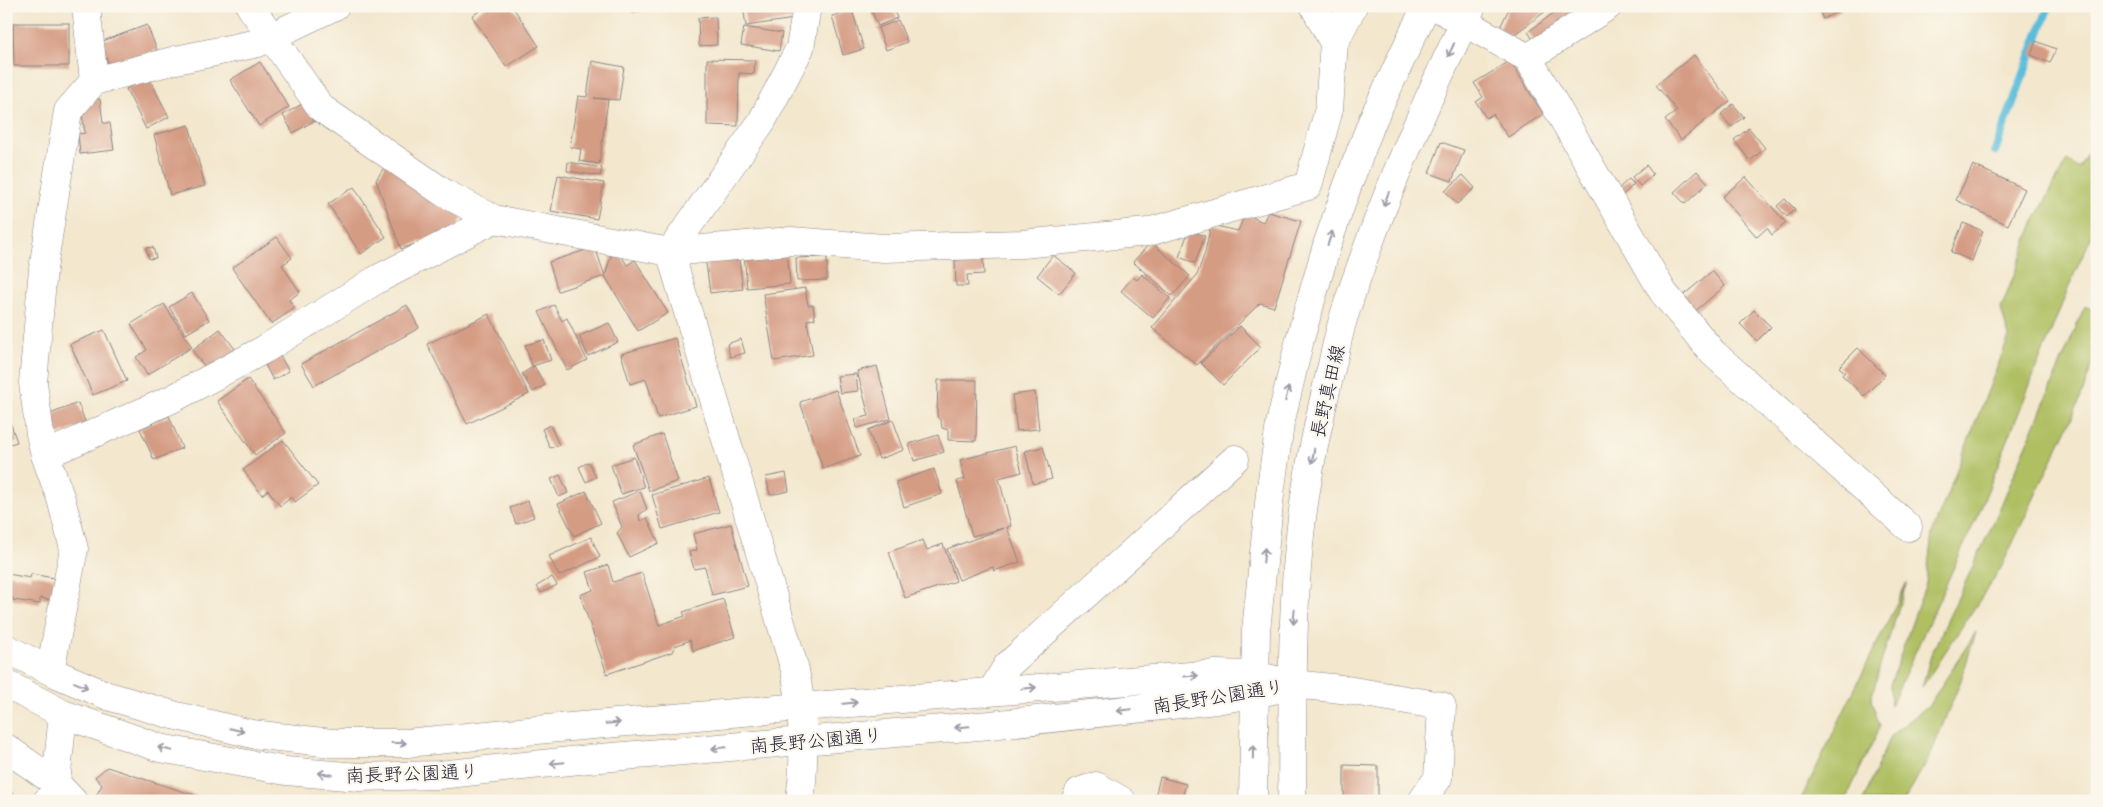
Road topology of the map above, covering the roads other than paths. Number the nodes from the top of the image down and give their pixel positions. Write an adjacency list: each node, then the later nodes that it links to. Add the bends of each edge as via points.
1 (86, 6): 14 (street)
2 (250, 6): 11 (street)
3 (335, 6): 11 (street)
4 (807, 6): 16 (street, via 800,48 762,122)
5 (1314, 6): 12 (street)
6 (1353, 6): 12 (street)
7 (1426, 6): 24 (street, 長野真田線, one-way to 7, via 1256,631 1270,494 1280,424 1300,340 1347,187 1373,119)
8 (1435, 6): 10 (street)
9 (1608, 6): 13 (street)
10 (1468, 14): 13 (street); 23 (street, 長野真田線, one-way to 23, via 1412,134 1343,318 1321,410 1304,504)
11 (271, 37): 14 (street, via 258,43); 15 (street, via 321,108 444,194)
12 (1334, 43): 16 (street, via 1328,109 1308,186 1148,232 1022,244 884,248 791,241)
13 (1528, 58): 19 (street, via 1663,292 1713,353)
14 (94, 81): 17 (street, via 68,111 43,269 33,383)
15 (494, 218): 16 (street); 17 (street, via 376,280 172,399)
16 (670, 252): 26 (street, via 795,670)
17 (45, 455): 21 (street, via 74,549)
18 (1235, 459): 25 (street, via 1007,666)
19 (1908, 527)
20 (6, 648): 21 (street, 南長野公園通り)
21 (50, 671): 26 (street, 南長野公園通り, one-way to 26, via 108,696 173,715 252,734 332,744 407,743)
22 (6, 684): 27 (street, 南長野公園通り)
23 (1292, 684): 24 (street, 南長野公園通り); 35 (street, 長野真田線); 36 (street, via 1442,706 1438,778)
24 (1254, 685): 25 (street, 南長野公園通り, one-way to 24, via 1216,674); 28 (street, 南長野公園通り, one-way to 28, via 990,725); 34 (street, 長野真田線, one-way to 24)
25 (992, 691): 26 (street, 南長野公園通り, one-way to 25)
26 (801, 707): 28 (street)
27 (63, 714): 28 (street, 南長野公園通り, one-way to 27, via 439,775 359,777 286,771 169,750); 30 (street)
28 (802, 741): 31 (street)
29 (6, 748): 30 (street)
30 (59, 795)
31 (800, 801)
32 (1074, 801): 33 (street, via 1079,792 1096,786)
33 (1122, 801)
34 (1253, 801)
35 (1292, 801)
36 (1422, 801)

